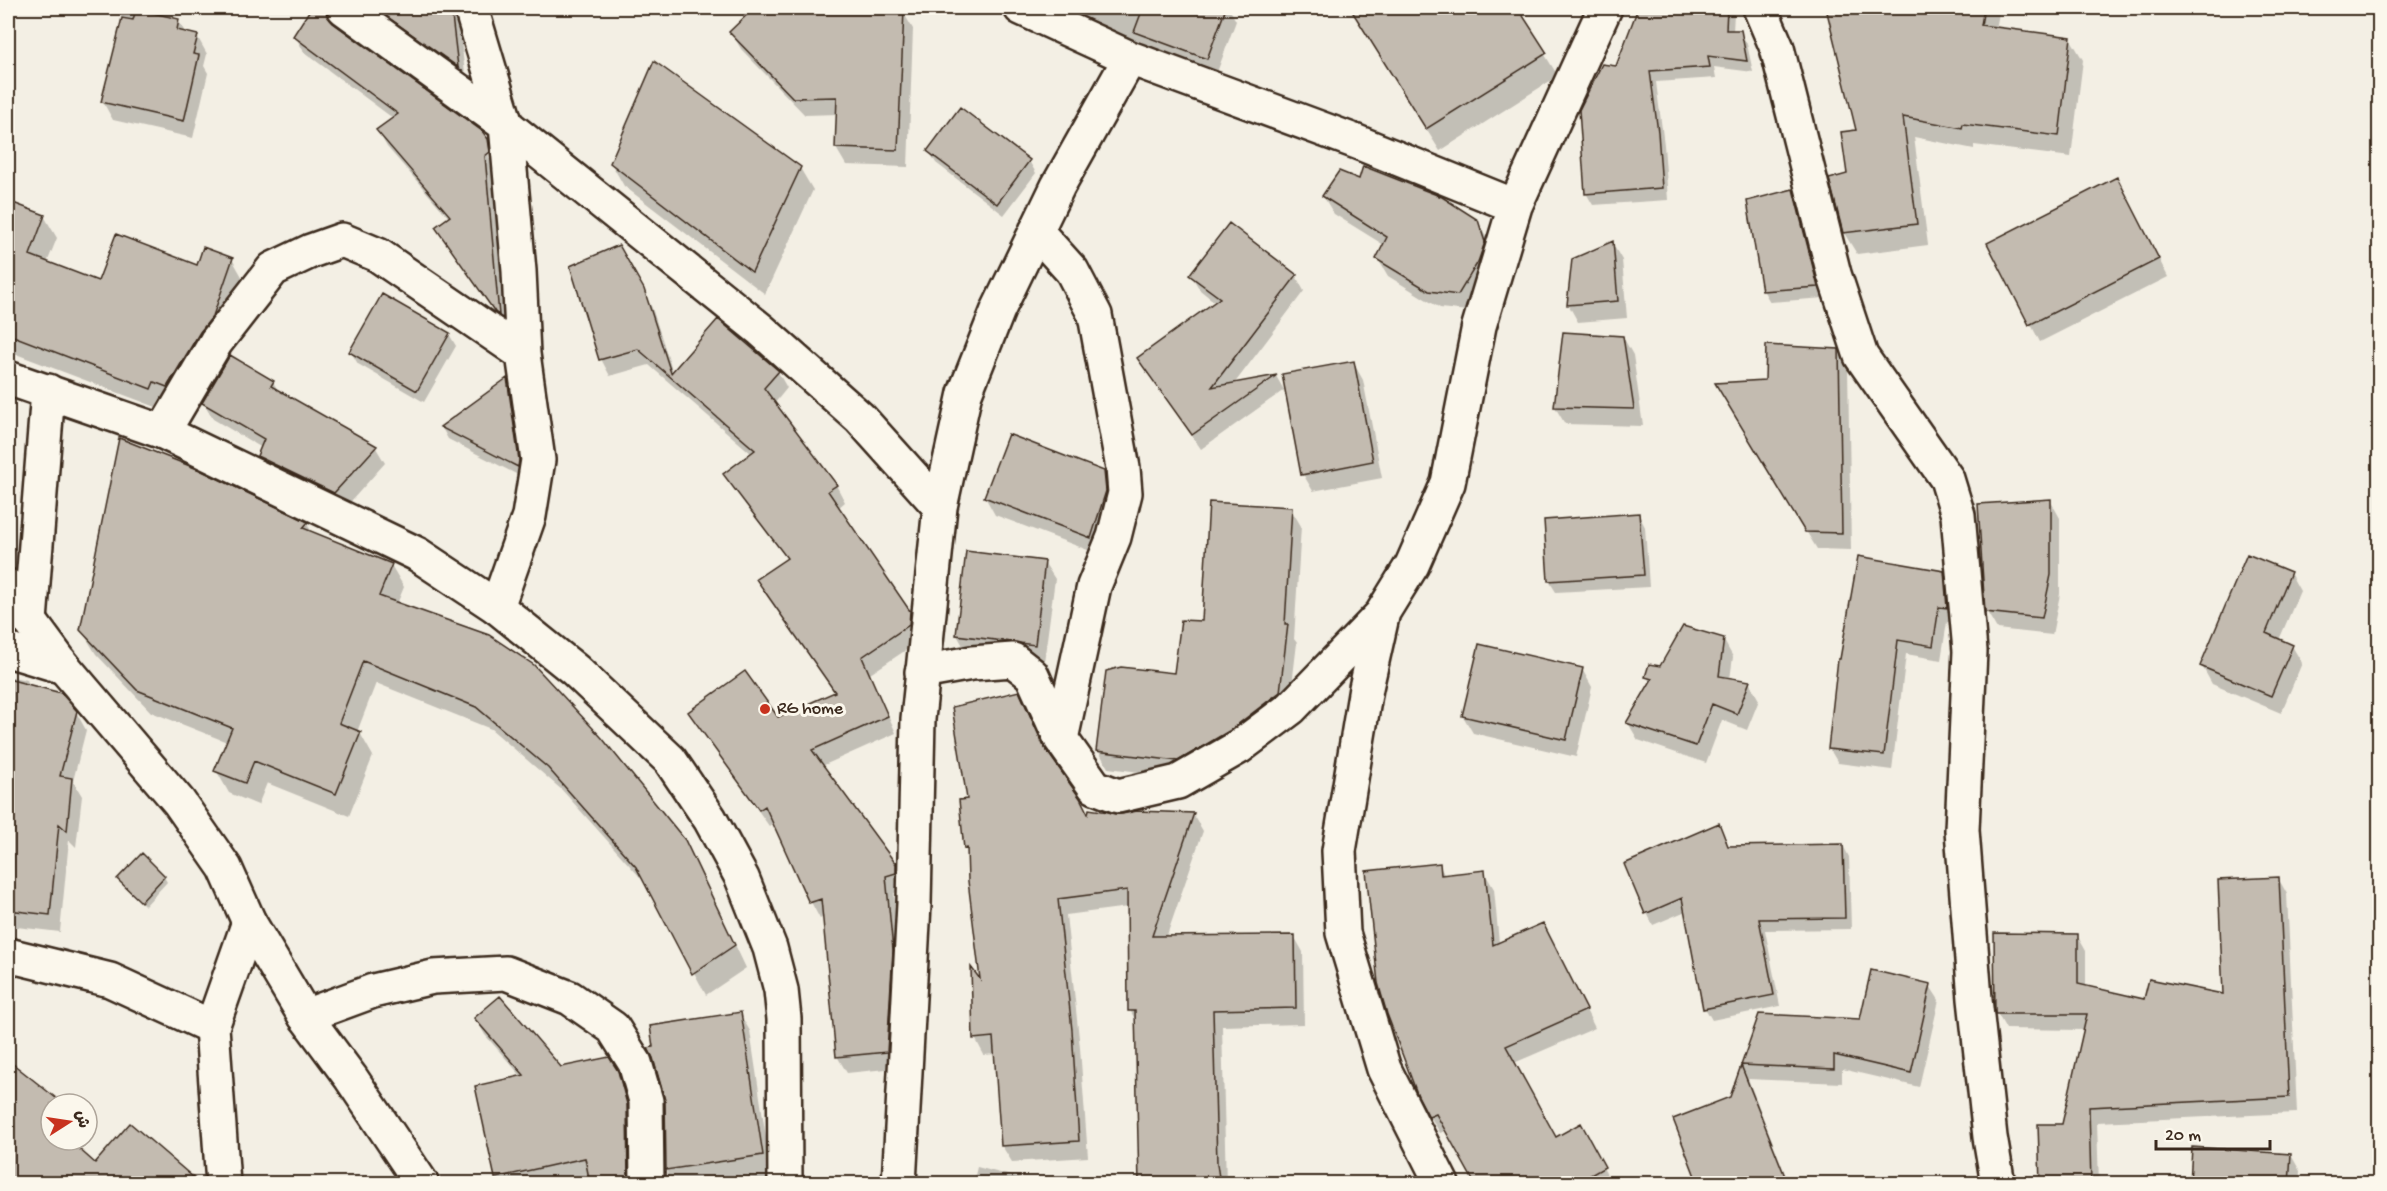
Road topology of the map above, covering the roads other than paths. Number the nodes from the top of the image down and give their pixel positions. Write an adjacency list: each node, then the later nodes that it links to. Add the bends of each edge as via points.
1 (344, 8): 7 (street)
2 (471, 8): 7 (street)
3 (1021, 8): 6 (street)
4 (1605, 8): 8 (street)
5 (1760, 8): 33 (street, via 1777,48 1834,274 1861,356 1947,479 1958,515 1970,651 1962,830 1975,999)
6 (1130, 58): 8 (street, via 1357,142); 9 (street)
7 (506, 125): 10 (street); 14 (street, via 761,330 860,418)
8 (1515, 206): 17 (street, via 1479,326 1448,483 1412,565)
9 (1036, 231): 14 (street, via 998,310 965,393); 22 (street, via 1072,271 1095,315 1125,493 1114,537 1094,586)
10 (523, 354): 13 (street, via 378,255 342,240 273,269 216,342); 16 (street, via 538,460 529,516)
11 (8, 378): 12 (street)
12 (48, 391): 13 (street); 18 (street)
13 (162, 432): 16 (street, via 417,554)
14 (940, 507): 21 (street)
15 (8, 586): 18 (street)
16 (497, 607): 27 (street, via 575,670 670,760 710,819 742,878 770,948 781,990)
17 (1383, 612): 22 (street, via 1291,708 1239,747 1178,782 1118,796 1095,787); 32 (street, via 1339,851 1343,933 1384,1069)
18 (30, 621): 20 (street)
19 (8, 650): 20 (street)
20 (64, 667): 23 (street, via 179,802 225,868)
21 (922, 672): 22 (street, via 1012,660 1032,675); 31 (street)
22 (1061, 739)
23 (249, 922): 25 (street); 26 (street)
24 (8, 955): 26 (street, via 110,980)
25 (305, 1016): 29 (street); 30 (street, via 373,991 433,977 506,973 570,998 613,1028 635,1064 646,1101)
26 (212, 1027): 28 (street)
27 (791, 1181)
28 (223, 1184)
29 (422, 1184)
30 (647, 1184)
31 (899, 1184)
32 (1442, 1184)
33 (1998, 1184)

